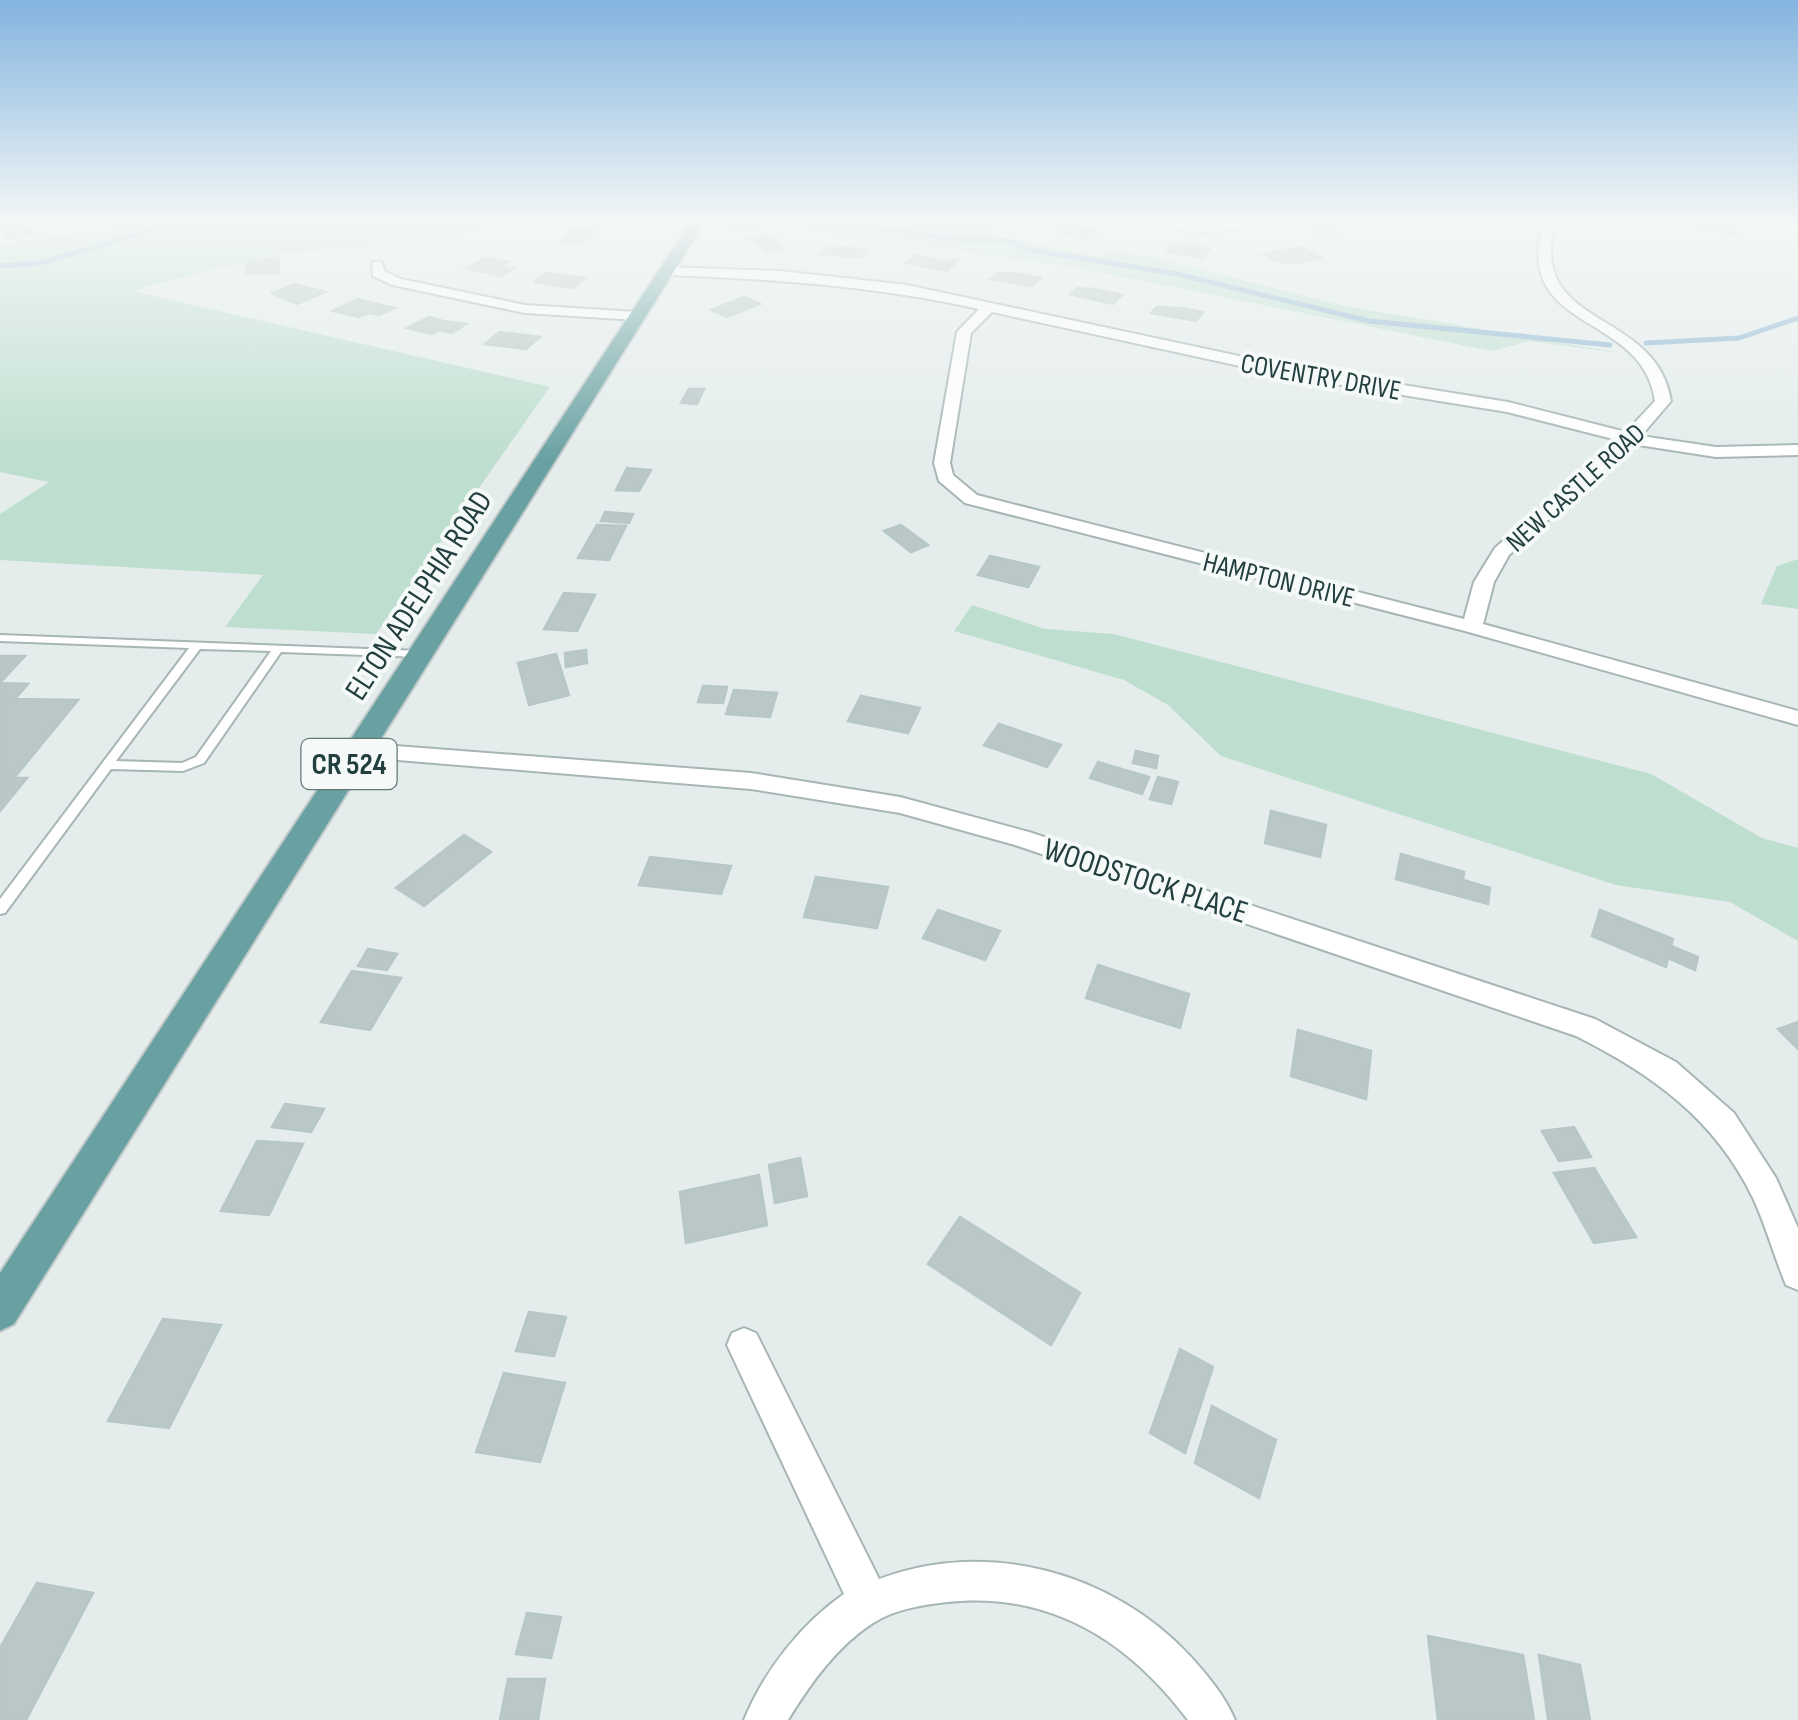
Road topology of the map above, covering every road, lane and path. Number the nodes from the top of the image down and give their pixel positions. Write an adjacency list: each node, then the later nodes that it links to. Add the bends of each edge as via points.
1 (480, 300): 6 (street)
2 (647, 300): 6 (main road, ELTON ADELPHIA ROAD / CR 524)
3 (957, 300): 5 (street, COVENTRY DRIVE)
4 (1571, 300): 7 (street, NEW CASTLE ROAD, via 1644,357 1661,379 1660,407)
5 (990, 306): 7 (street, COVENTRY DRIVE, via 1286,371 1508,406); 9 (street, HAMPTON DRIVE, via 964,332 942,463 955,489 982,504)
6 (637, 316): 13 (main road, ELTON ADELPHIA ROAD / CR 524)
7 (1626, 438): 8 (street, COVENTRY DRIVE, via 1688,451); 9 (street, NEW CASTLE ROAD, via 1502,552 1484,582)
8 (1798, 450)
9 (1472, 627): 14 (street, HAMPTON DRIVE)
10 (0, 638): 11 (lane)
11 (198, 645): 12 (lane); 16 (lane)
12 (278, 649): 13 (lane); 16 (lane, via 200,760 183,767)
13 (420, 654): 15 (main road, ELTON ADELPHIA ROAD / CR 524)
14 (1798, 718)
15 (357, 751): 18 (street, WOODSTOCK PLACE, via 751,781 900,805 1020,838 1585,1027 1651,1061 1730,1130 1773,1199); 19 (main road, ELTON ADELPHIA ROAD / CR 524)
16 (108, 765): 17 (lane)
17 (0, 909)
18 (1798, 1273)
19 (0, 1310)
20 (744, 1346): 21 (street)
21 (869, 1602): 22 (street, via 821,1641); 23 (street, via 984,1580 1060,1593 1114,1618 1164,1658)
22 (765, 1720)
23 (1214, 1720)

